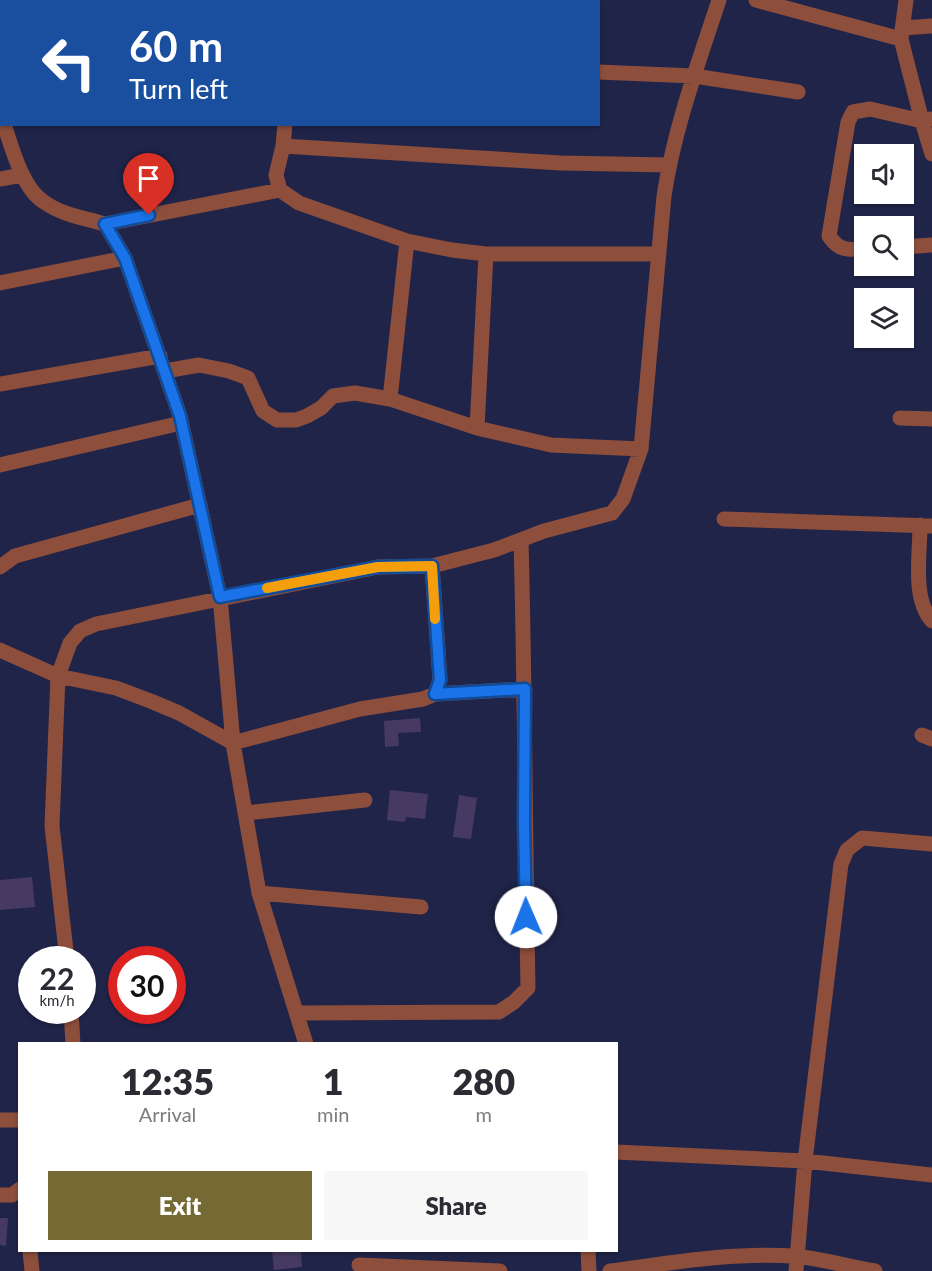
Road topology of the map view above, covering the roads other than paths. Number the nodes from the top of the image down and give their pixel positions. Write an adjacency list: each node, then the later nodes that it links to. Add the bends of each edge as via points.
1 (719, 0): 7 (street)
2 (756, 0): 5 (street)
3 (906, 0): 5 (street)
4 (932, 26): 5 (street)
5 (902, 33): 9 (street)
6 (600, 72): 7 (street)
7 (694, 76): 8 (street); 14 (street)
8 (798, 92)
9 (927, 120): 13 (street); 22 (street, via 870,109 853,112 848,122 829,236 836,247)
10 (5, 126): 15 (street)
11 (285, 126): 12 (street)
12 (283, 146): 14 (street, via 561,163); 17 (street, via 276,175)
13 (932, 154)
14 (669, 165): 24 (street)
15 (22, 175): 16 (street); 18 (street, via 42,202)
16 (0, 179)
17 (280, 190): 18 (street); 19 (street, via 299,203)
18 (105, 224): 25 (street)
19 (407, 242): 23 (street); 29 (street)
20 (932, 245): 21 (street)
21 (914, 246)
22 (854, 250)
23 (486, 254): 24 (street); 33 (street)
24 (659, 254): 34 (street)
25 (125, 258): 26 (street); 27 (street)
26 (0, 283)
27 (162, 363): 28 (street); 29 (street, via 199,365 248,378 263,411 278,420 307,416 333,396 355,393); 32 (street)
28 (0, 384)
29 (390, 399): 33 (street)
30 (900, 418): 31 (street)
31 (932, 418)
32 (181, 423): 35 (street); 36 (street)
33 (477, 428): 34 (street, via 551,445)
34 (641, 449): 39 (street, via 623,499 612,513)
35 (0, 465)
36 (200, 505): 41 (street, via 15,556); 42 (street)
37 (724, 519): 38 (street)
38 (926, 526): 43 (street, via 919,599)
39 (521, 540): 40 (street); 46 (street)
40 (432, 566): 42 (street, via 378,567); 47 (street, via 440,680)
41 (0, 567)
42 (220, 597): 45 (street, via 96,624 80,631 70,643); 48 (street)
43 (932, 621)
44 (0, 650): 45 (street)
45 (58, 676): 48 (street, via 116,688 179,713); 54 (street, via 52,826)
46 (525, 689): 47 (street); 55 (street, via 528,988 499,1012)
47 (435, 694): 48 (street)
48 (233, 742): 50 (street)
49 (364, 800): 50 (street)
50 (246, 813): 52 (street)
51 (932, 844): 63 (street, via 861,838 847,849 841,864)
52 (259, 893): 53 (street); 55 (street)
53 (421, 908)
54 (65, 946)
55 (297, 1012): 56 (street); 59 (street)
56 (511, 1015)
57 (72, 1024): 58 (street)
58 (73, 1042)
59 (305, 1042)
60 (0, 1120): 61 (street)
61 (18, 1120)
62 (618, 1152): 63 (street)
63 (806, 1161): 64 (street); 70 (street)
64 (932, 1175)
65 (18, 1191): 66 (street, via 12,1196)
66 (0, 1195)
67 (30, 1252): 72 (street)
68 (588, 1252): 74 (street)
69 (358, 1262): 73 (street)
70 (796, 1264): 71 (street, via 752,1255 690,1259); 76 (street)
71 (669, 1267): 75 (street)
72 (32, 1271)
73 (500, 1271)
74 (588, 1271)
75 (610, 1271)
76 (875, 1271)

